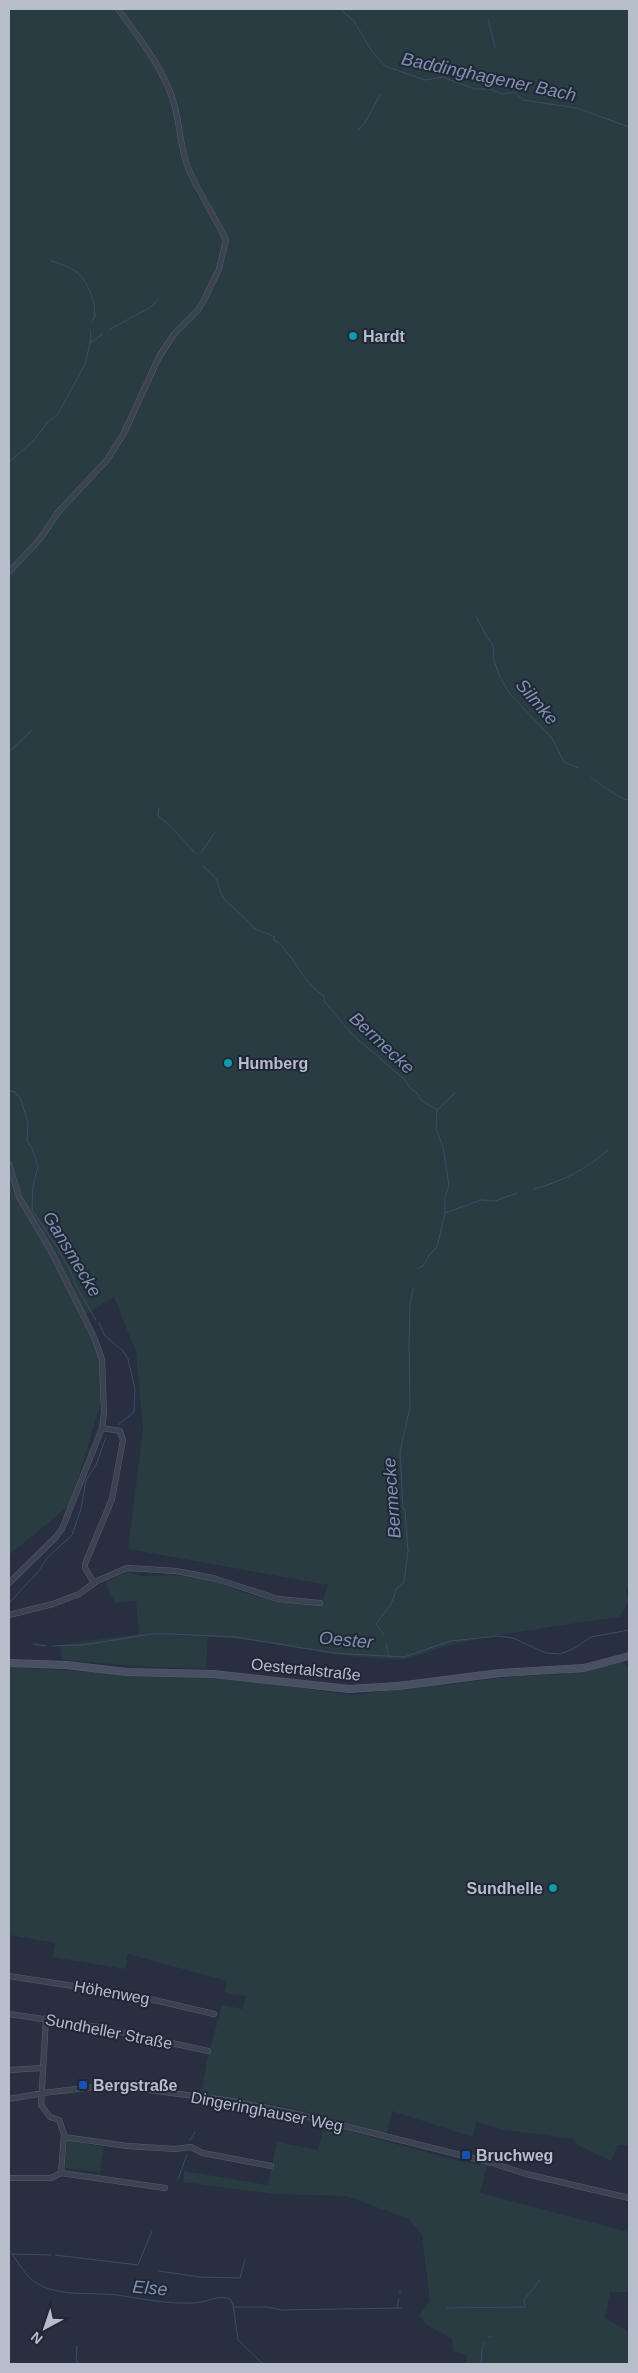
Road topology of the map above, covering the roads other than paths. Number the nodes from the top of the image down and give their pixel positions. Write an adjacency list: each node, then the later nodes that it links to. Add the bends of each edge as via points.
1 (118, 9): 2 (street, via 164,78 173,99 187,165 226,245 204,300 159,357 124,433 107,460 59,511 40,539)
2 (9, 572)
3 (9, 1164): 4 (street, via 19,1197 52,1253 102,1359)
4 (102, 1428): 5 (street, via 62,1529); 6 (street, via 120,1431 123,1440 112,1499 85,1564)
5 (9, 1583)
6 (94, 1583): 7 (street, via 127,1568 176,1571 213,1578 278,1599); 8 (street, via 79,1594 53,1604)
7 (320, 1603)
8 (9, 1615)
9 (629, 1656): 10 (main road, Oestertalstraße, via 584,1668 500,1673 350,1689 213,1674 127,1672)
10 (9, 1663)
11 (9, 1976): 13 (street, Höhenweg, via 138,1996)
12 (9, 2014): 14 (street, Sundheller Straße)
13 (214, 2014)
14 (46, 2018): 15 (street, Sundheller Straße); 16 (street)
15 (208, 2051)
16 (42, 2068): 17 (street); 18 (street)
17 (9, 2070)
18 (43, 2093): 19 (street, Dingeringhauser Weg); 20 (street, via 41,2105 50,2117 62,2124); 25 (street, Dingeringhauser Weg, via 111,2085 232,2102 293,2113)
19 (9, 2099)
20 (64, 2137): 21 (street, via 127,2146 193,2147 202,2153); 22 (street)
21 (271, 2166)
22 (61, 2173): 23 (street, via 51,2178); 24 (street)
23 (9, 2178)
24 (165, 2188)
25 (629, 2198)

